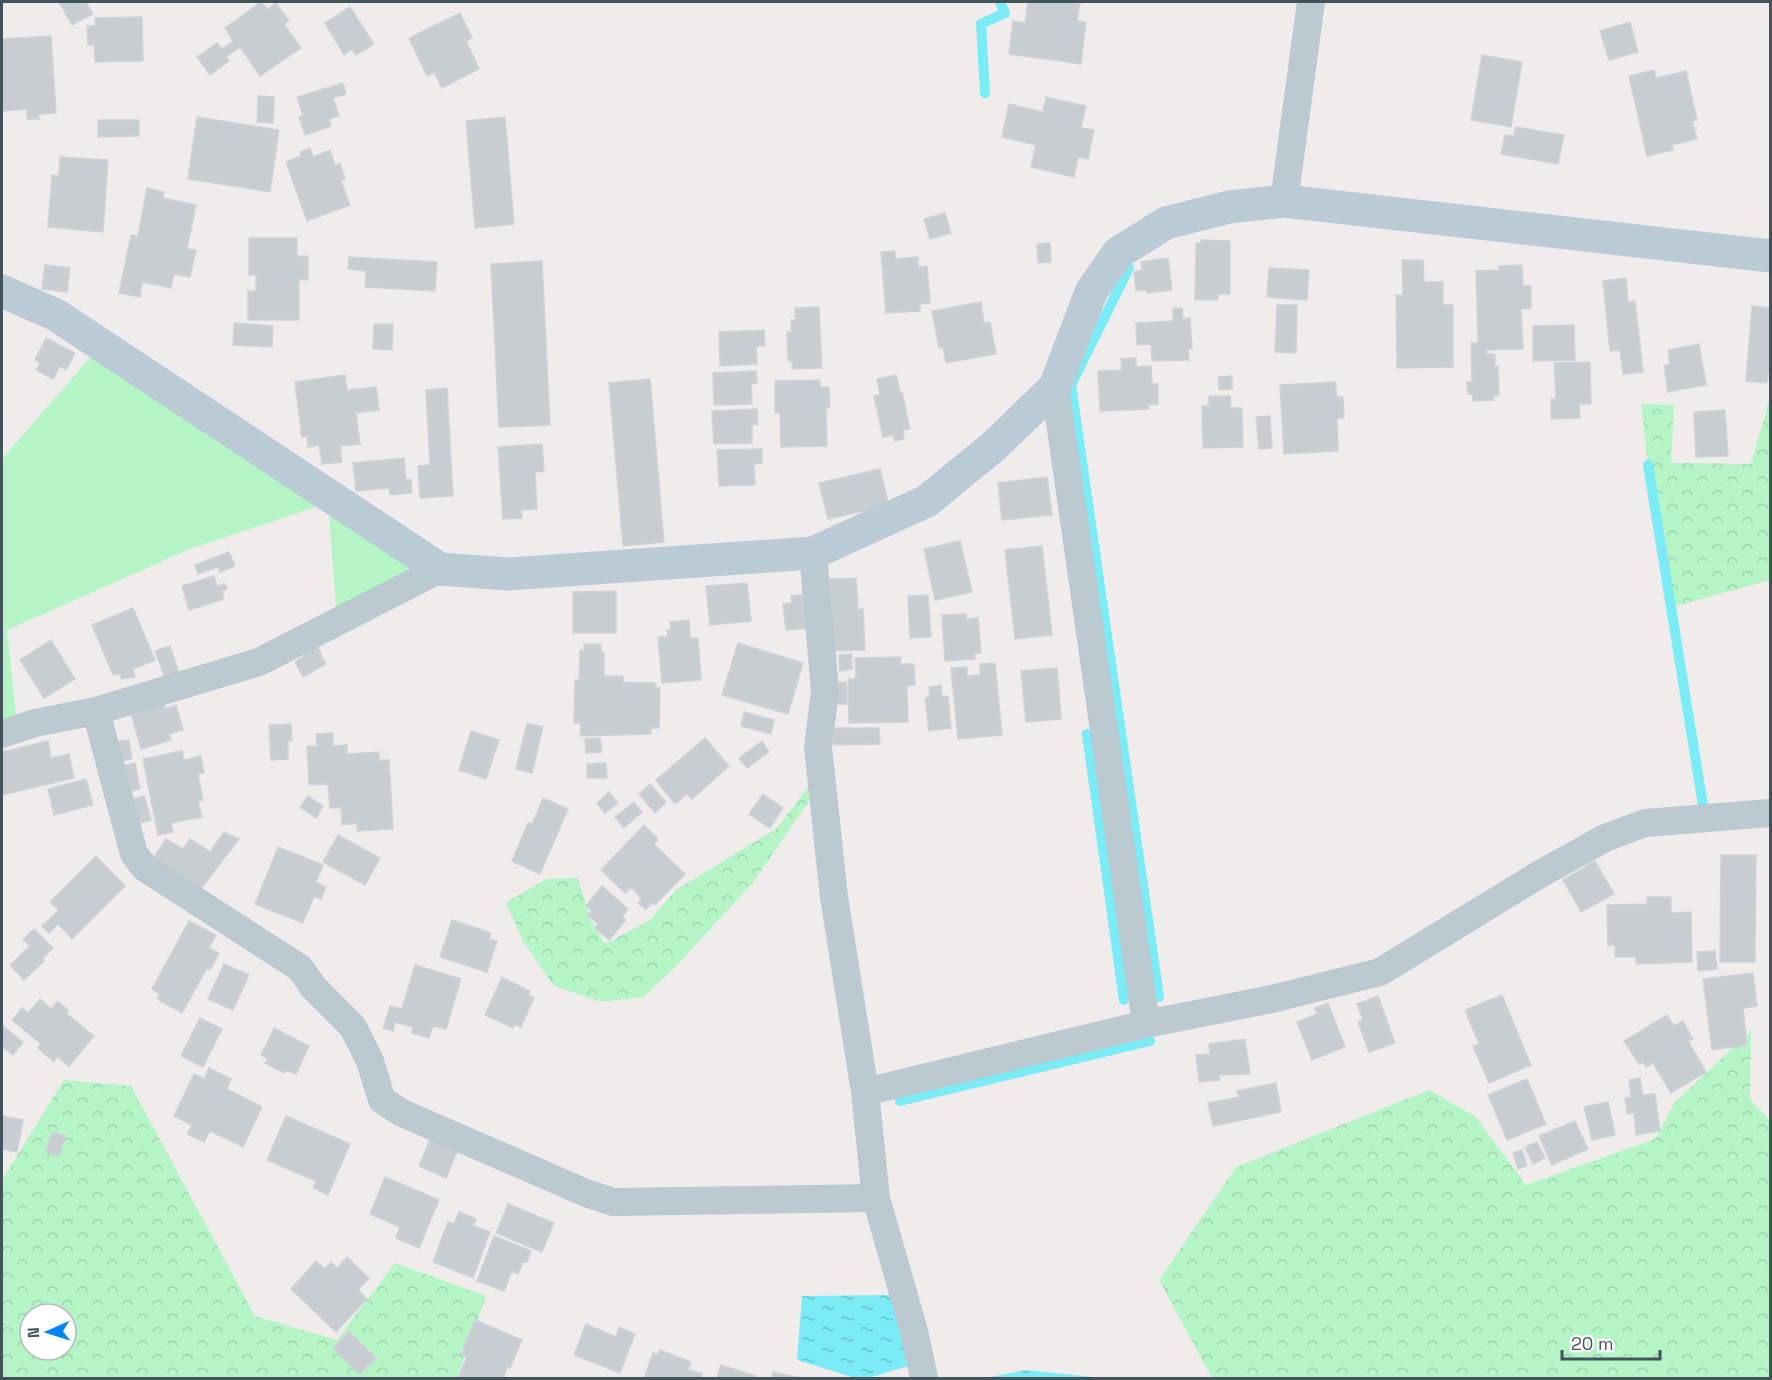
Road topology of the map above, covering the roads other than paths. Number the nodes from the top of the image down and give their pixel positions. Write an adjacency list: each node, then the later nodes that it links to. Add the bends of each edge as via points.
1 (1311, 2): 2 (street)
2 (1284, 201): 3 (street); 5 (street, via 1228,207 1167,223 1118,253 1091,292)
3 (1770, 256)
4 (2, 291): 7 (street, via 56,315)
5 (1055, 387): 6 (street, via 994,446 927,501); 11 (street)
6 (813, 553): 7 (street, via 507,574); 12 (street, via 825,691 818,747 834,897)
7 (440, 569): 8 (street, via 259,662)
8 (96, 711): 9 (street); 13 (street, via 134,854 145,868 300,968 314,988 354,1027 382,1100 402,1113 613,1202)
9 (2, 734)
10 (1770, 813): 11 (street, via 1645,823 1605,838 1540,874 1380,972)
11 (1146, 1024): 12 (street)
12 (865, 1092): 13 (street)
13 (876, 1198): 14 (street)
14 (924, 1378)

